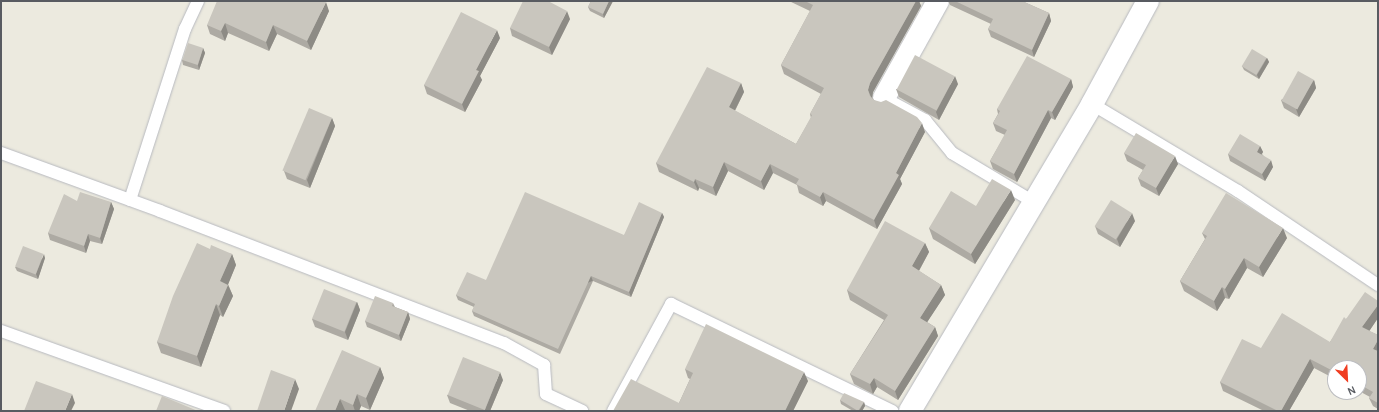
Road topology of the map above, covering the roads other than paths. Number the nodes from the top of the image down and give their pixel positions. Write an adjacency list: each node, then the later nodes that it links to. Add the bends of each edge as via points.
1 (198, 1): 7 (lane, via 185,29)
2 (938, 1): 4 (street)
3 (1140, 3): 5 (street)
4 (884, 98): 8 (lane, via 926,120 952,153)
5 (1092, 104): 8 (street); 9 (lane, via 1238,191)
6 (1, 153): 7 (lane)
7 (130, 200): 12 (lane, via 504,343 544,365 546,394)
8 (1034, 202): 15 (street)
9 (1378, 285)
10 (1, 331): 11 (lane)
11 (224, 411)
12 (582, 411)
13 (613, 411): 14 (lane, via 670,304)
14 (892, 411)
15 (910, 411)

